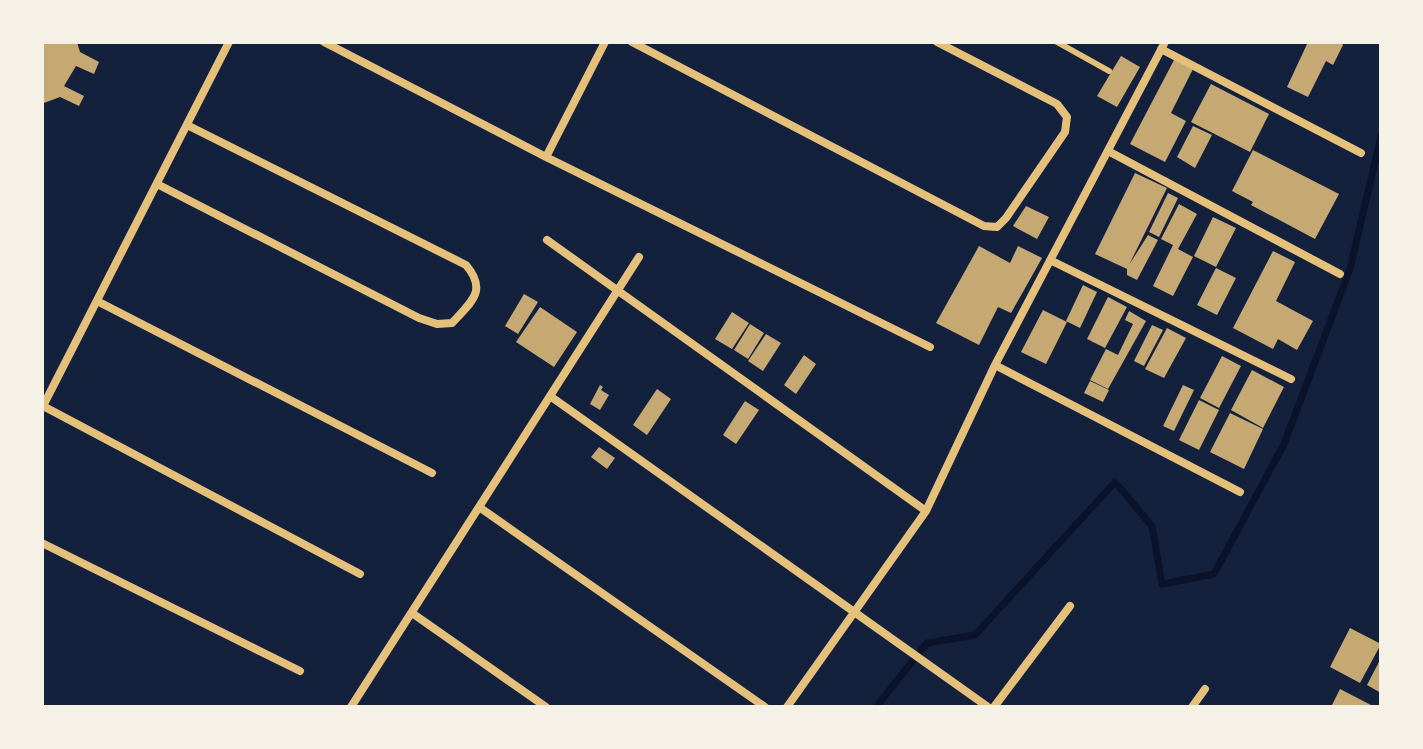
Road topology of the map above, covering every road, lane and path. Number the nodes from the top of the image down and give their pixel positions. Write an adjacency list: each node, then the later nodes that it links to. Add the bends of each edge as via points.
1 (229, 42): 9 (street)
2 (324, 42): 12 (street)
3 (605, 42): 12 (street)
4 (632, 42): 5 (street, via 984,226 997,227 1065,132 1067,117 1057,104)
5 (937, 42)
6 (1057, 42): 8 (lane)
7 (1163, 46): 10 (street); 11 (street)
8 (1109, 71)
9 (187, 125): 13 (street); 13 (street, via 466,265 477,278 471,302 452,323 419,318)
10 (1108, 151): 16 (street); 17 (street)
11 (1361, 153)
12 (546, 157): 20 (street)
13 (157, 184): 19 (street)
14 (547, 240): 18 (street)
15 (639, 257): 18 (street)
16 (1050, 260): 21 (street); 22 (street)
17 (1340, 274)
18 (617, 292): 23 (street); 28 (street)
19 (97, 301): 24 (street); 25 (street)
20 (930, 347)
21 (995, 365): 26 (street); 28 (street)
22 (1291, 379)
23 (550, 396): 27 (street); 32 (street)
24 (43, 407): 30 (street)
25 (432, 473)
26 (1240, 492)
27 (479, 507): 33 (street); 38 (street)
28 (926, 511): 32 (street)
29 (42, 543): 34 (street)
30 (360, 574)
31 (1070, 606): 40 (street)
32 (855, 611): 39 (street); 40 (street)
33 (412, 613): 36 (street); 37 (street)
34 (300, 671)
35 (1205, 689): 41 (street)
36 (351, 707)
37 (546, 707)
38 (765, 707)
39 (787, 707)
40 (991, 707)
41 (1192, 707)

